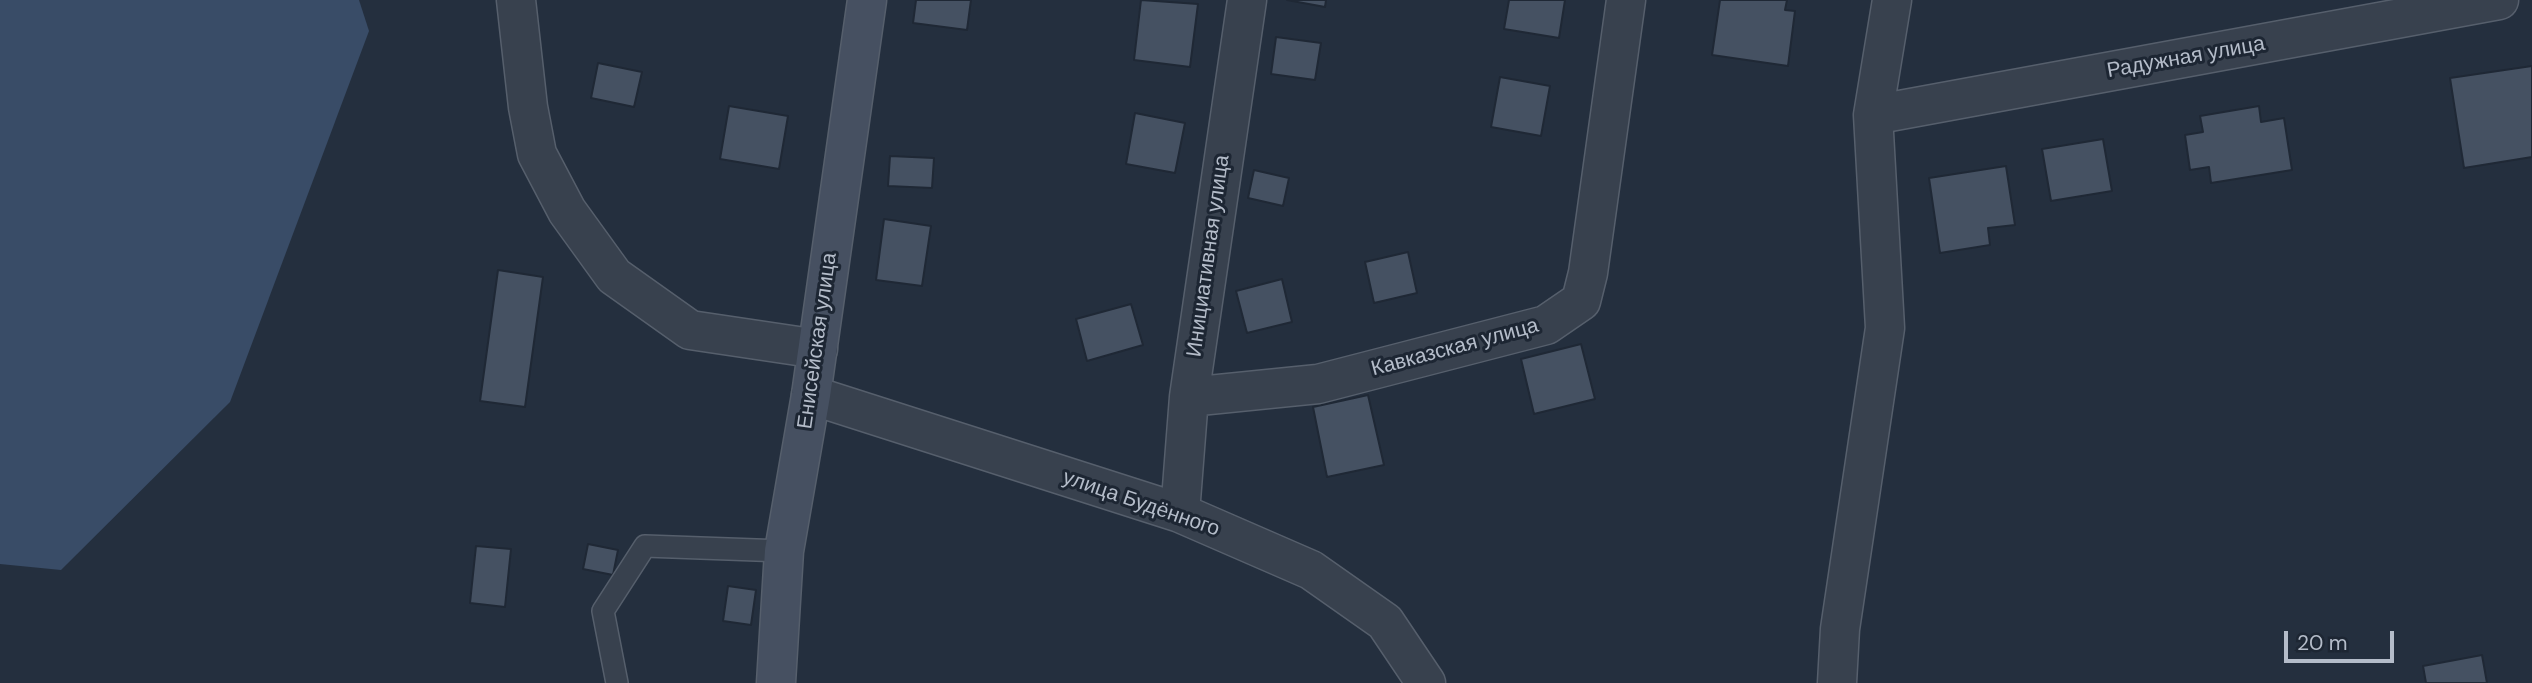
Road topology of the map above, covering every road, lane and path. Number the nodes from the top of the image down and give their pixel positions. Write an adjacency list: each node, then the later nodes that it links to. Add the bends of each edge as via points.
1 (516, 0): 8 (street, via 537,154 567,211 614,276 690,330)
2 (867, 0): 8 (street, Енисейская улица)
3 (1247, 0): 10 (street, Инициативная улица)
4 (1626, 0): 10 (street, Кавказская улица, via 1581,301 1546,325 1318,384)
5 (1892, 0): 7 (street)
6 (2499, 0): 7 (street, Радужная улица)
7 (1873, 115): 16 (street, via 1885,328 1840,629)
8 (818, 349): 9 (street, Енисейская улица)
9 (811, 396): 11 (street, улица Будённого); 12 (street, Енисейская улица)
10 (1189, 397): 11 (street, Инициативная улица)
11 (1180, 513): 15 (street, улица Будённого, via 1311,570 1332,584 1385,622)
12 (784, 551): 13 (lane, via 645,546 603,611); 14 (street, Енисейская улица)
13 (617, 683)
14 (776, 683)
15 (1426, 683)
16 (1837, 683)

